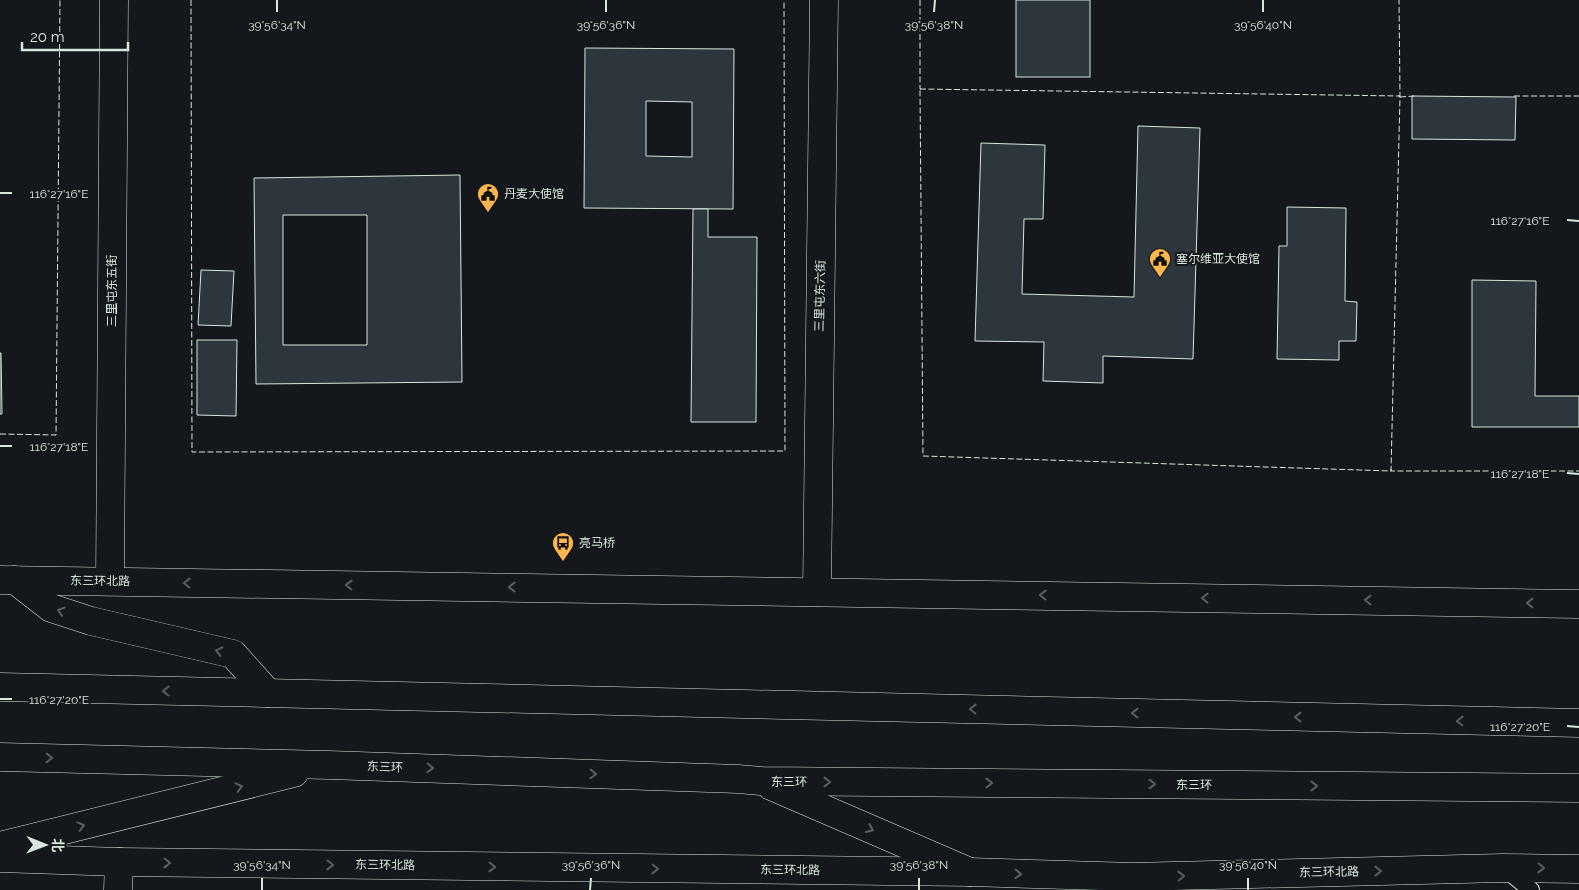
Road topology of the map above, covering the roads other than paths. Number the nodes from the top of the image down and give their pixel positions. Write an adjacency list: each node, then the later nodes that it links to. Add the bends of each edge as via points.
1 (114, 0): 4 (main road, 三里屯东五街)
2 (824, 0): 5 (main road, 三里屯东六街)
3 (7, 580): 4 (main road, 东三环北路); 8 (main road, one-way to 3, via 233,654 91,621 51,608)
4 (110, 581): 5 (main road, 东三环北路, one-way to 4)
5 (817, 592): 6 (main road, 东三环北路, one-way to 5)
6 (1579, 604)
7 (0, 688): 8 (main road, one-way to 7)
8 (268, 692): 9 (main road, one-way to 8)
9 (1579, 723)
10 (0, 757): 11 (main road, 东三环, one-way to 11)
11 (329, 765): 12 (main road, 东三环, one-way to 12); 14 (main road, one-way to 11)
12 (761, 781): 13 (main road, 东三环, one-way to 13); 19 (main road, one-way to 19)
13 (1579, 788)
14 (0, 846)
15 (0, 858): 16 (main road, 东三环北路)
16 (118, 862): 19 (main road, 东三环北路, one-way to 19); 22 (main road)
17 (1503, 868): 18 (main road, 东三环北路, one-way to 18); 21 (main road, 东三环北路, one-way to 17); 23 (lane)
18 (1579, 868)
19 (970, 872): 20 (main road, 东三环北路, one-way to 20)
20 (1065, 882): 21 (main road, 东三环北路)
21 (1133, 884)
22 (118, 890)
23 (1532, 890)

